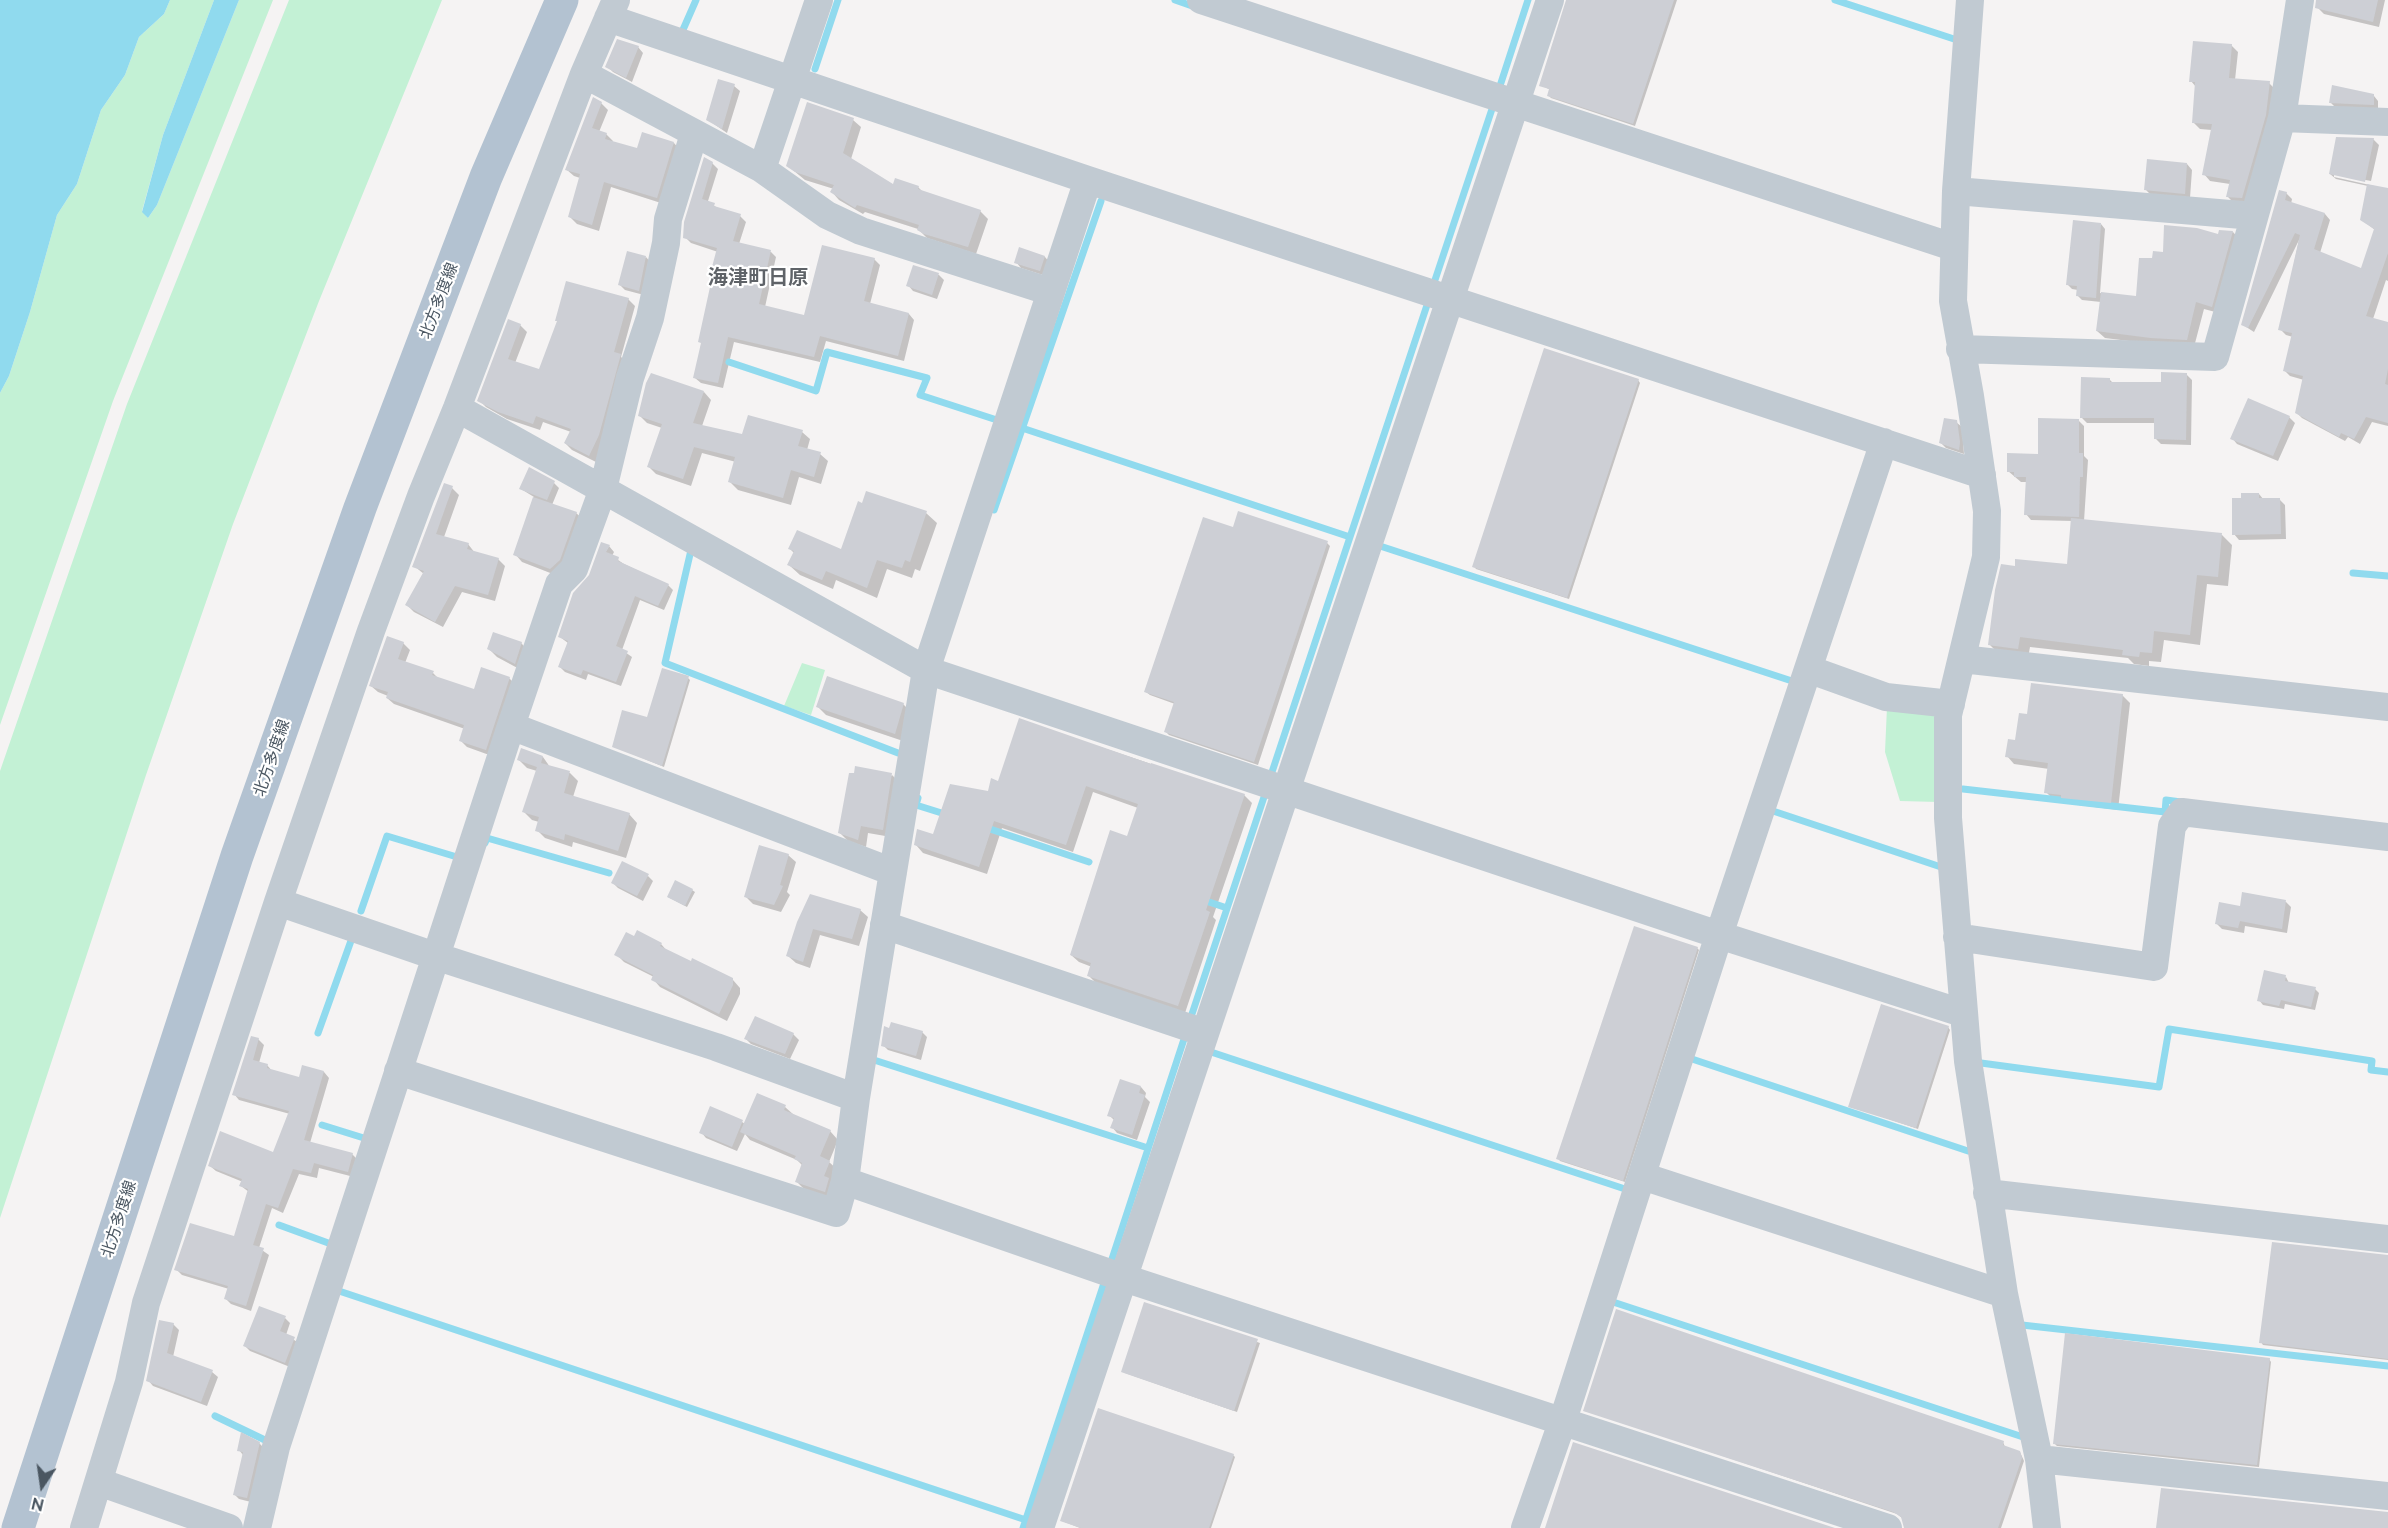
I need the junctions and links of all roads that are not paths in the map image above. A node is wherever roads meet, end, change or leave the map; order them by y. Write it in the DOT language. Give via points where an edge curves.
graph roads {
  1 [pos="562,0"];
  2 [pos="819,0"];
  3 [pos="1201,0"];
  4 [pos="1550,0"];
  5 [pos="1970,0"];
  6 [pos="2300,0"];
  7 [pos="612,9"];
  8 [pos="584,74"];
  9 [pos="790,80"];
  10 [pos="1502,99"];
  11 [pos="2282,118"];
  12 [pos="2388,122"];
  13 [pos="694,134"];
  14 [pos="762,169"];
  15 [pos="1088,180"];
  16 [pos="1956,191"];
  17 [pos="2254,216"];
  18 [pos="1953,247"];
  19 [pos="1051,292"];
  20 [pos="1436,295"];
  21 [pos="1960,349"];
  22 [pos="457,408"];
  23 [pos="1884,442"];
  24 [pos="1982,475"];
  25 [pos="603,489"];
  26 [pos="1962,659"];
  27 [pos="1808,669"];
  28 [pos="926,670"];
  29 [pos="1951,704"];
  30 [pos="2388,706"];
  31 [pos="511,726"];
  32 [pos="1285,790"];
  33 [pos="2388,837"];
  34 [pos="893,872"];
  35 [pos="278,902"];
  36 [pos="884,925"];
  37 [pos="1719,935"];
  38 [pos="1957,937"];
  39 [pos="435,956"];
  40 [pos="1962,1013"];
  41 [pos="1194,1030"];
  42 [pos="398,1071"];
  43 [pos="856,1098"];
  44 [pos="1642,1176"];
  45 [pos="845,1181"];
  46 [pos="1988,1193"];
  47 [pos="2388,1239"];
  48 [pos="1124,1278"];
  49 [pos="2004,1294"];
  50 [pos="1563,1420"];
  51 [pos="2039,1459"];
  52 [pos="99,1482"];
  53 [pos="2388,1496"];
  54 [pos="18,1528"];
  55 [pos="84,1528"];
  56 [pos="229,1528"];
  57 [pos="257,1528"];
  58 [pos="1040,1528"];
  59 [pos="1525,1528"];
  60 [pos="1888,1528"];
  61 [pos="2047,1528"];
  1 -- 54 [label="main road, 北方多度線" via="486,177 356,519 237,856"];
  2 -- 9 [label="street"];
  3 -- 10 [label="street"];
  4 -- 10 [label="street"];
  5 -- 16 [label="street"];
  6 -- 11 [label="street"];
  7 -- 8 [label="street"];
  7 -- 9 [label="street"];
  8 -- 13 [label="street"];
  8 -- 22 [label="street"];
  9 -- 14 [label="street"];
  9 -- 15 [label="street"];
  10 -- 18 [label="street"];
  10 -- 20 [label="street"];
  11 -- 12 [label="street"];
  11 -- 17 [label="street"];
  13 -- 14 [label="street"];
  13 -- 25 [label="street" via="668,219 650,318 630,378"];
  14 -- 19 [label="street" via="827,215 861,231"];
  15 -- 19 [label="street"];
  15 -- 20 [label="street"];
  16 -- 17 [label="street"];
  16 -- 18 [label="street"];
  17 -- 21 [label="street" via="2215,357"];
  18 -- 21 [label="street" via="1953,301"];
  19 -- 28 [label="street"];
  20 -- 23 [label="street"];
  20 -- 32 [label="street"];
  21 -- 24 [label="street"];
  22 -- 25 [label="street"];
  22 -- 35 [label="street" via="371,631"];
  23 -- 24 [label="street"];
  23 -- 27 [label="street"];
  24 -- 26 [label="street" via="1987,511 1986,557"];
  25 -- 28 [label="street"];
  25 -- 31 [label="street" via="574,570 559,585"];
  26 -- 29 [label="street"];
  26 -- 30 [label="street"];
  27 -- 29 [label="street" via="1886,697"];
  27 -- 37 [label="street"];
  28 -- 32 [label="street"];
  28 -- 34 [label="street"];
  29 -- 38 [label="street" via="1948,818"];
  31 -- 34 [label="street"];
  31 -- 39 [label="street"];
  32 -- 37 [label="street"];
  32 -- 41 [label="street"];
  33 -- 38 [label="street" via="2181,812 2172,826 2154,967"];
  34 -- 36 [label="street"];
  35 -- 39 [label="street"];
  35 -- 52 [label="street" via="146,1303 129,1382"];
  36 -- 41 [label="street"];
  36 -- 43 [label="street"];
  37 -- 40 [label="street"];
  37 -- 44 [label="street"];
  38 -- 40 [label="street"];
  39 -- 42 [label="street"];
  39 -- 43 [label="street" via="716,1047"];
  40 -- 46 [label="street"];
  41 -- 48 [label="street"];
  42 -- 45 [label="street" via="836,1213"];
  42 -- 57 [label="street" via="276,1447"];
  43 -- 45 [label="street"];
  44 -- 49 [label="street"];
  44 -- 50 [label="street"];
  45 -- 48 [label="street"];
  46 -- 47 [label="street"];
  46 -- 49 [label="street"];
  48 -- 50 [label="street"];
  48 -- 58 [label="street"];
  49 -- 51 [label="street"];
  50 -- 59 [label="street"];
  50 -- 60 [label="street"];
  51 -- 53 [label="street"];
  51 -- 61 [label="street"];
  52 -- 55 [label="street"];
  52 -- 56 [label="street"];
}
